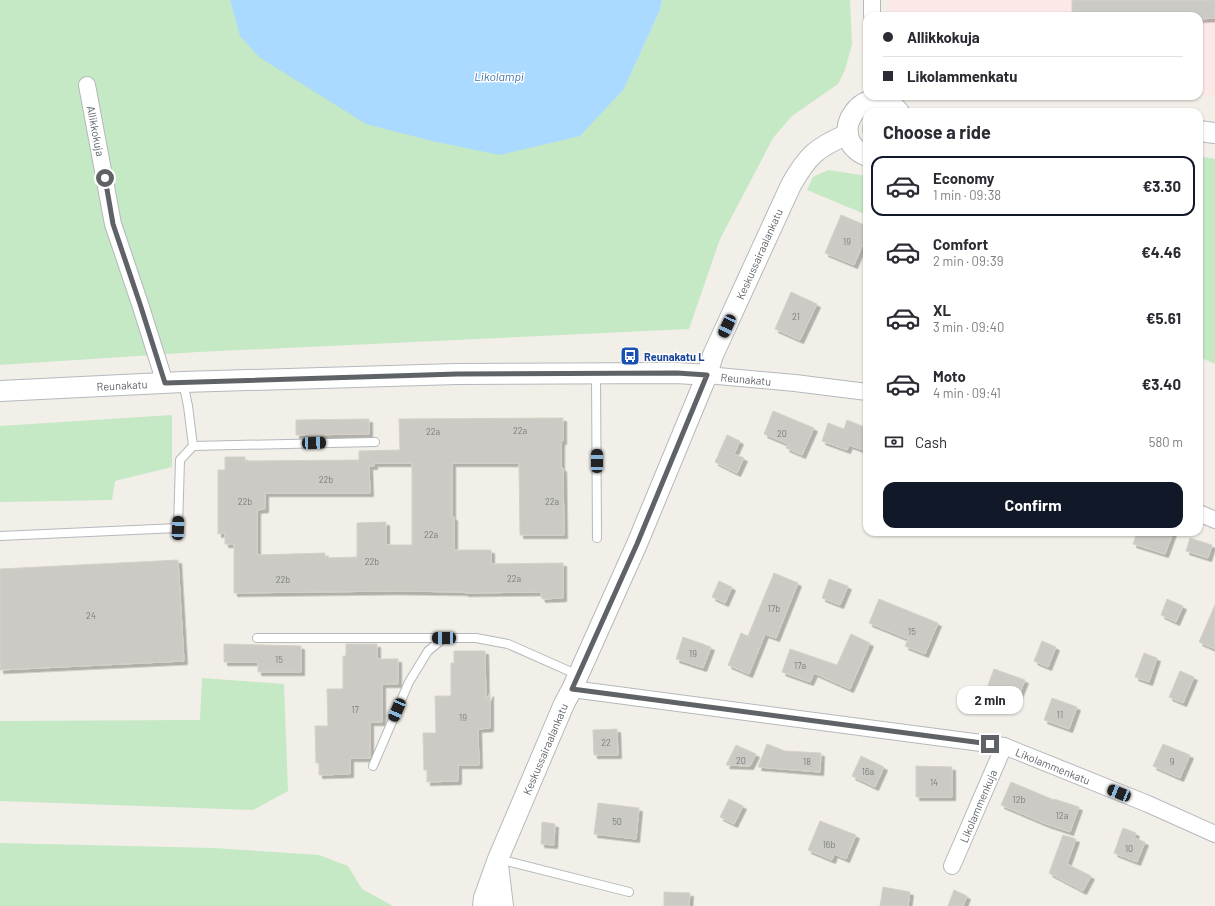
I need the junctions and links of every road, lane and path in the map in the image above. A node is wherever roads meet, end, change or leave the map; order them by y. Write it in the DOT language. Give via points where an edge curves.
graph roads {
  1 [pos="872,0"];
  2 [pos="872,12"];
  3 [pos="87,85"];
  4 [pos="870,100"];
  5 [pos="881,100"];
  6 [pos="896,108"];
  7 [pos="1203,132"];
  8 [pos="848,134"];
  9 [pos="1215,134"];
  10 [pos="863,154"];
  11 [pos="596,373"];
  12 [pos="707,375"];
  13 [pos="174,382"];
  14 [pos="0,391"];
  15 [pos="863,392"];
  16 [pos="375,442"];
  17 [pos="193,446"];
  18 [pos="1203,515"];
  19 [pos="1215,520"];
  20 [pos="0,536"];
  21 [pos="597,538"];
  22 [pos="257,638"];
  23 [pos="444,638"];
  24 [pos="575,682"];
  25 [pos="1004,746"];
  26 [pos="373,766"];
  27 [pos="1215,834"];
  28 [pos="498,859"];
  29 [pos="952,866"];
  30 [pos="629,892"];
  31 [pos="483,906"];
  32 [pos="503,906"];
  1 -- 2 [label="street"];
  3 -- 13 [label="street, Allikkokuja" via="113,224 140,304"];
  4 -- 8 [label="street" via="858,107 852,115 848,124"];
  5 -- 6 [label="street"];
  7 -- 9 [label="street"];
  8 -- 10 [label="street" via="858,151"];
  8 -- 12 [label="street, Keskussairaalankatu" via="826,144 809,157 794,179 713,355"];
  11 -- 12 [label="street, Reunakatu"];
  11 -- 13 [label="street, Reunakatu"];
  11 -- 21 [label="lane"];
  12 -- 15 [label="street, Reunakatu"];
  12 -- 24 [label="street, Keskussairaalankatu" via="637,544"];
  13 -- 14 [label="street, Reunakatu"];
  13 -- 17 [label="lane" via="188,406"];
  16 -- 17 [label="lane"];
  17 -- 20 [label="lane" via="180,460 178,528"];
  18 -- 19 [label="street"];
  22 -- 23 [label="lane"];
  23 -- 24 [label="lane" via="476,638 508,644"];
  23 -- 26 [label="lane" via="428,650 409,682"];
  24 -- 25 [label="street, Likolammenkatu"];
  24 -- 28 [label="street, Keskussairaalankatu"];
  25 -- 27 [label="street, Likolammenkatu"];
  25 -- 29 [label="street, Likolammenkuja"];
  28 -- 30 [label="lane"];
  28 -- 31 [label="street, Keskussairaalankatu"];
  28 -- 32 [label="street, Keskussairaalankatu"];
}
